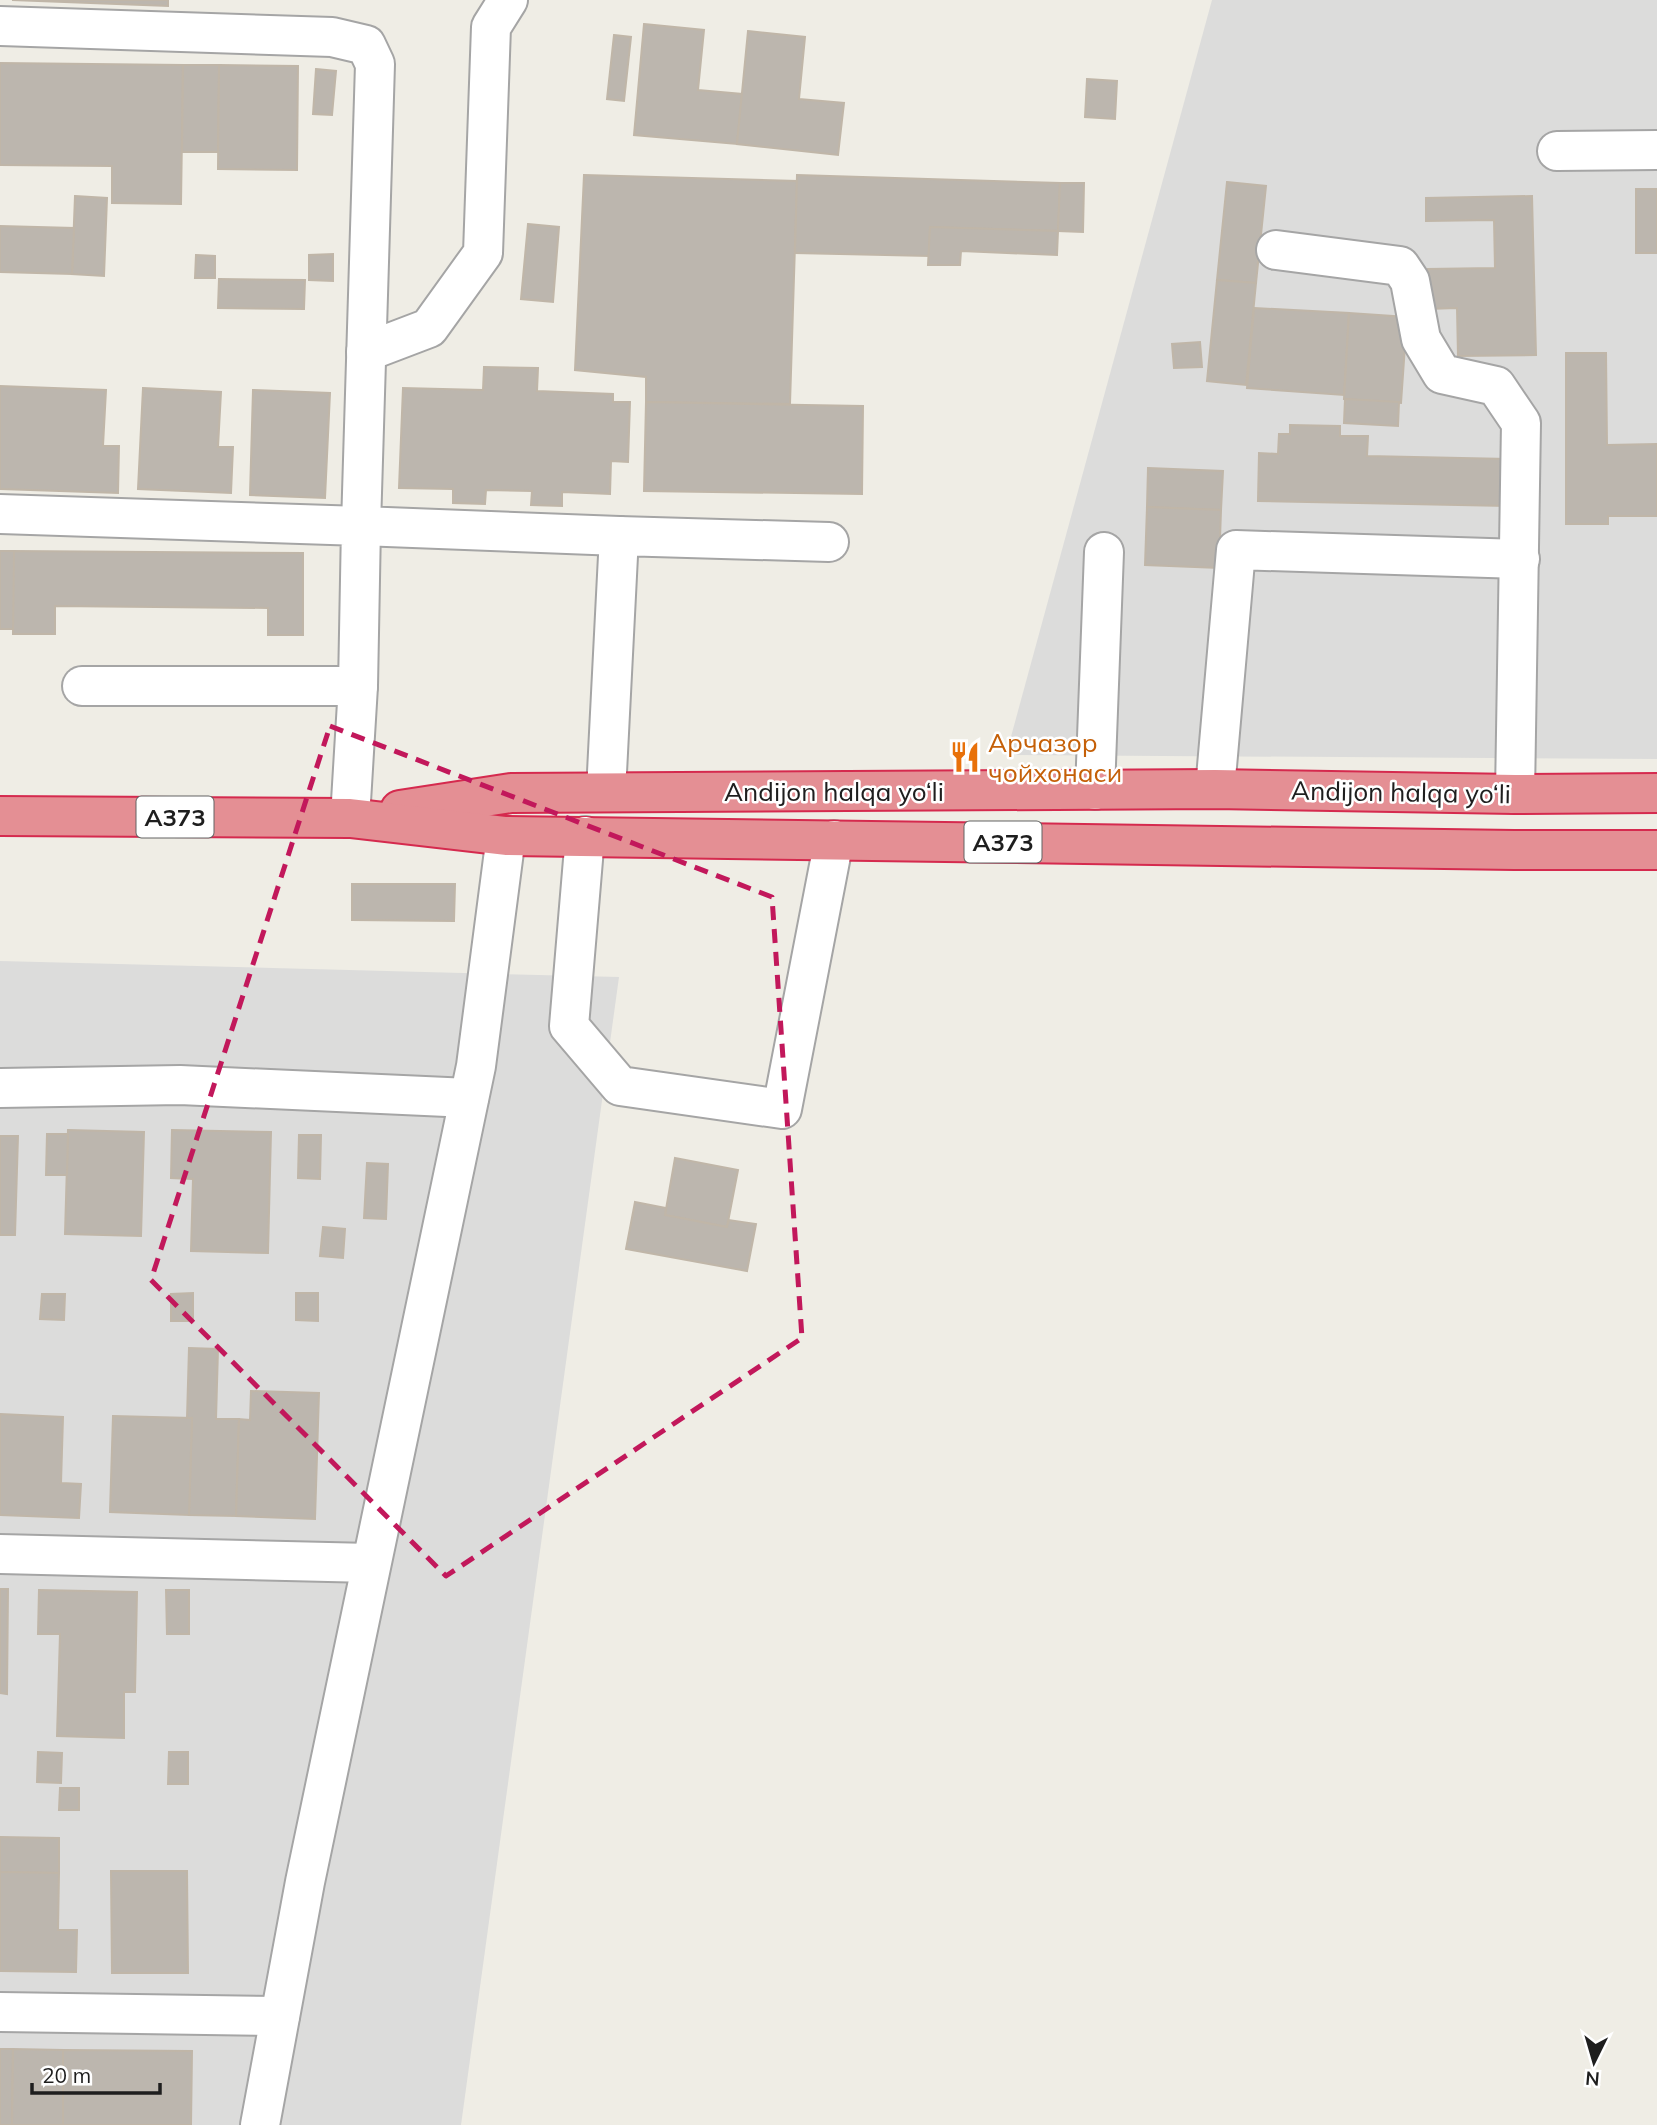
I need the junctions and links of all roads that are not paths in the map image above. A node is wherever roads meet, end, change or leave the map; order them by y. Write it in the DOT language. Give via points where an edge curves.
graph roads {
  1 [pos="508,0"];
  2 [pos="0,26"];
  3 [pos="1657,150"];
  4 [pos="1557,151"];
  5 [pos="1276,250"];
  6 [pos="366,352"];
  7 [pos="0,514"];
  8 [pos="361,526"];
  9 [pos="619,536"];
  10 [pos="829,542"];
  11 [pos="1104,552"];
  12 [pos="1520,559"];
  13 [pos="82,687"];
  14 [pos="358,687"];
  15 [pos="1215,789"];
  16 [pos="1095,790"];
  17 [pos="606,792"];
  18 [pos="1657,793"];
  19 [pos="1516,794"];
  20 [pos="0,816"];
  21 [pos="350,818"];
  22 [pos="506,836"];
  23 [pos="584,836"];
  24 [pos="834,839"];
  25 [pos="1657,850"];
  26 [pos="0,1088"];
  27 [pos="469,1098"];
  28 [pos="0,1555"];
  29 [pos="372,1563"];
  30 [pos="0,2012"];
  31 [pos="280,2016"];
  32 [pos="260,2125"];
  1 -- 6 [label="street" via="491,27 483,253 429,328"];
  2 -- 6 [label="street" via="332,37 366,45 375,64"];
  3 -- 4 [label="street"];
  5 -- 12 [label="street" via="1400,266 1410,281 1421,339 1441,374 1496,386 1521,423"];
  6 -- 8 [label="street"];
  7 -- 8 [label="street"];
  8 -- 9 [label="street"];
  8 -- 14 [label="street"];
  9 -- 10 [label="street"];
  9 -- 17 [label="street"];
  11 -- 16 [label="street"];
  12 -- 15 [label="street" via="1236,550"];
  12 -- 19 [label="street"];
  13 -- 14 [label="street"];
  14 -- 21 [label="street"];
  15 -- 16 [label="highway, Andijon halqa yo‘li / A373"];
  15 -- 19 [label="highway, Andijon halqa yo‘li / A373"];
  16 -- 17 [label="highway, Andijon halqa yo‘li / A373"];
  17 -- 21 [label="highway, Andijon halqa yo‘li / A373" via="511,793"];
  18 -- 19 [label="highway, Andijon halqa yo‘li / A373"];
  20 -- 21 [label="highway, Andijon halqa yo‘li / A373"];
  21 -- 22 [label="highway, Andijon halqa yo‘li / A373"];
  22 -- 23 [label="highway, Andijon halqa yo‘li / A373"];
  22 -- 27 [label="street"];
  23 -- 24 [label="highway, Andijon halqa yo‘li / A373"];
  23 -- 24 [label="street" via="569,1026 620,1086 782,1109"];
  24 -- 25 [label="highway, Andijon halqa yo‘li / A373"];
  26 -- 27 [label="street" via="180,1085"];
  27 -- 29 [label="street"];
  28 -- 29 [label="street"];
  29 -- 31 [label="street"];
  30 -- 31 [label="street"];
  31 -- 32 [label="street"];
}
